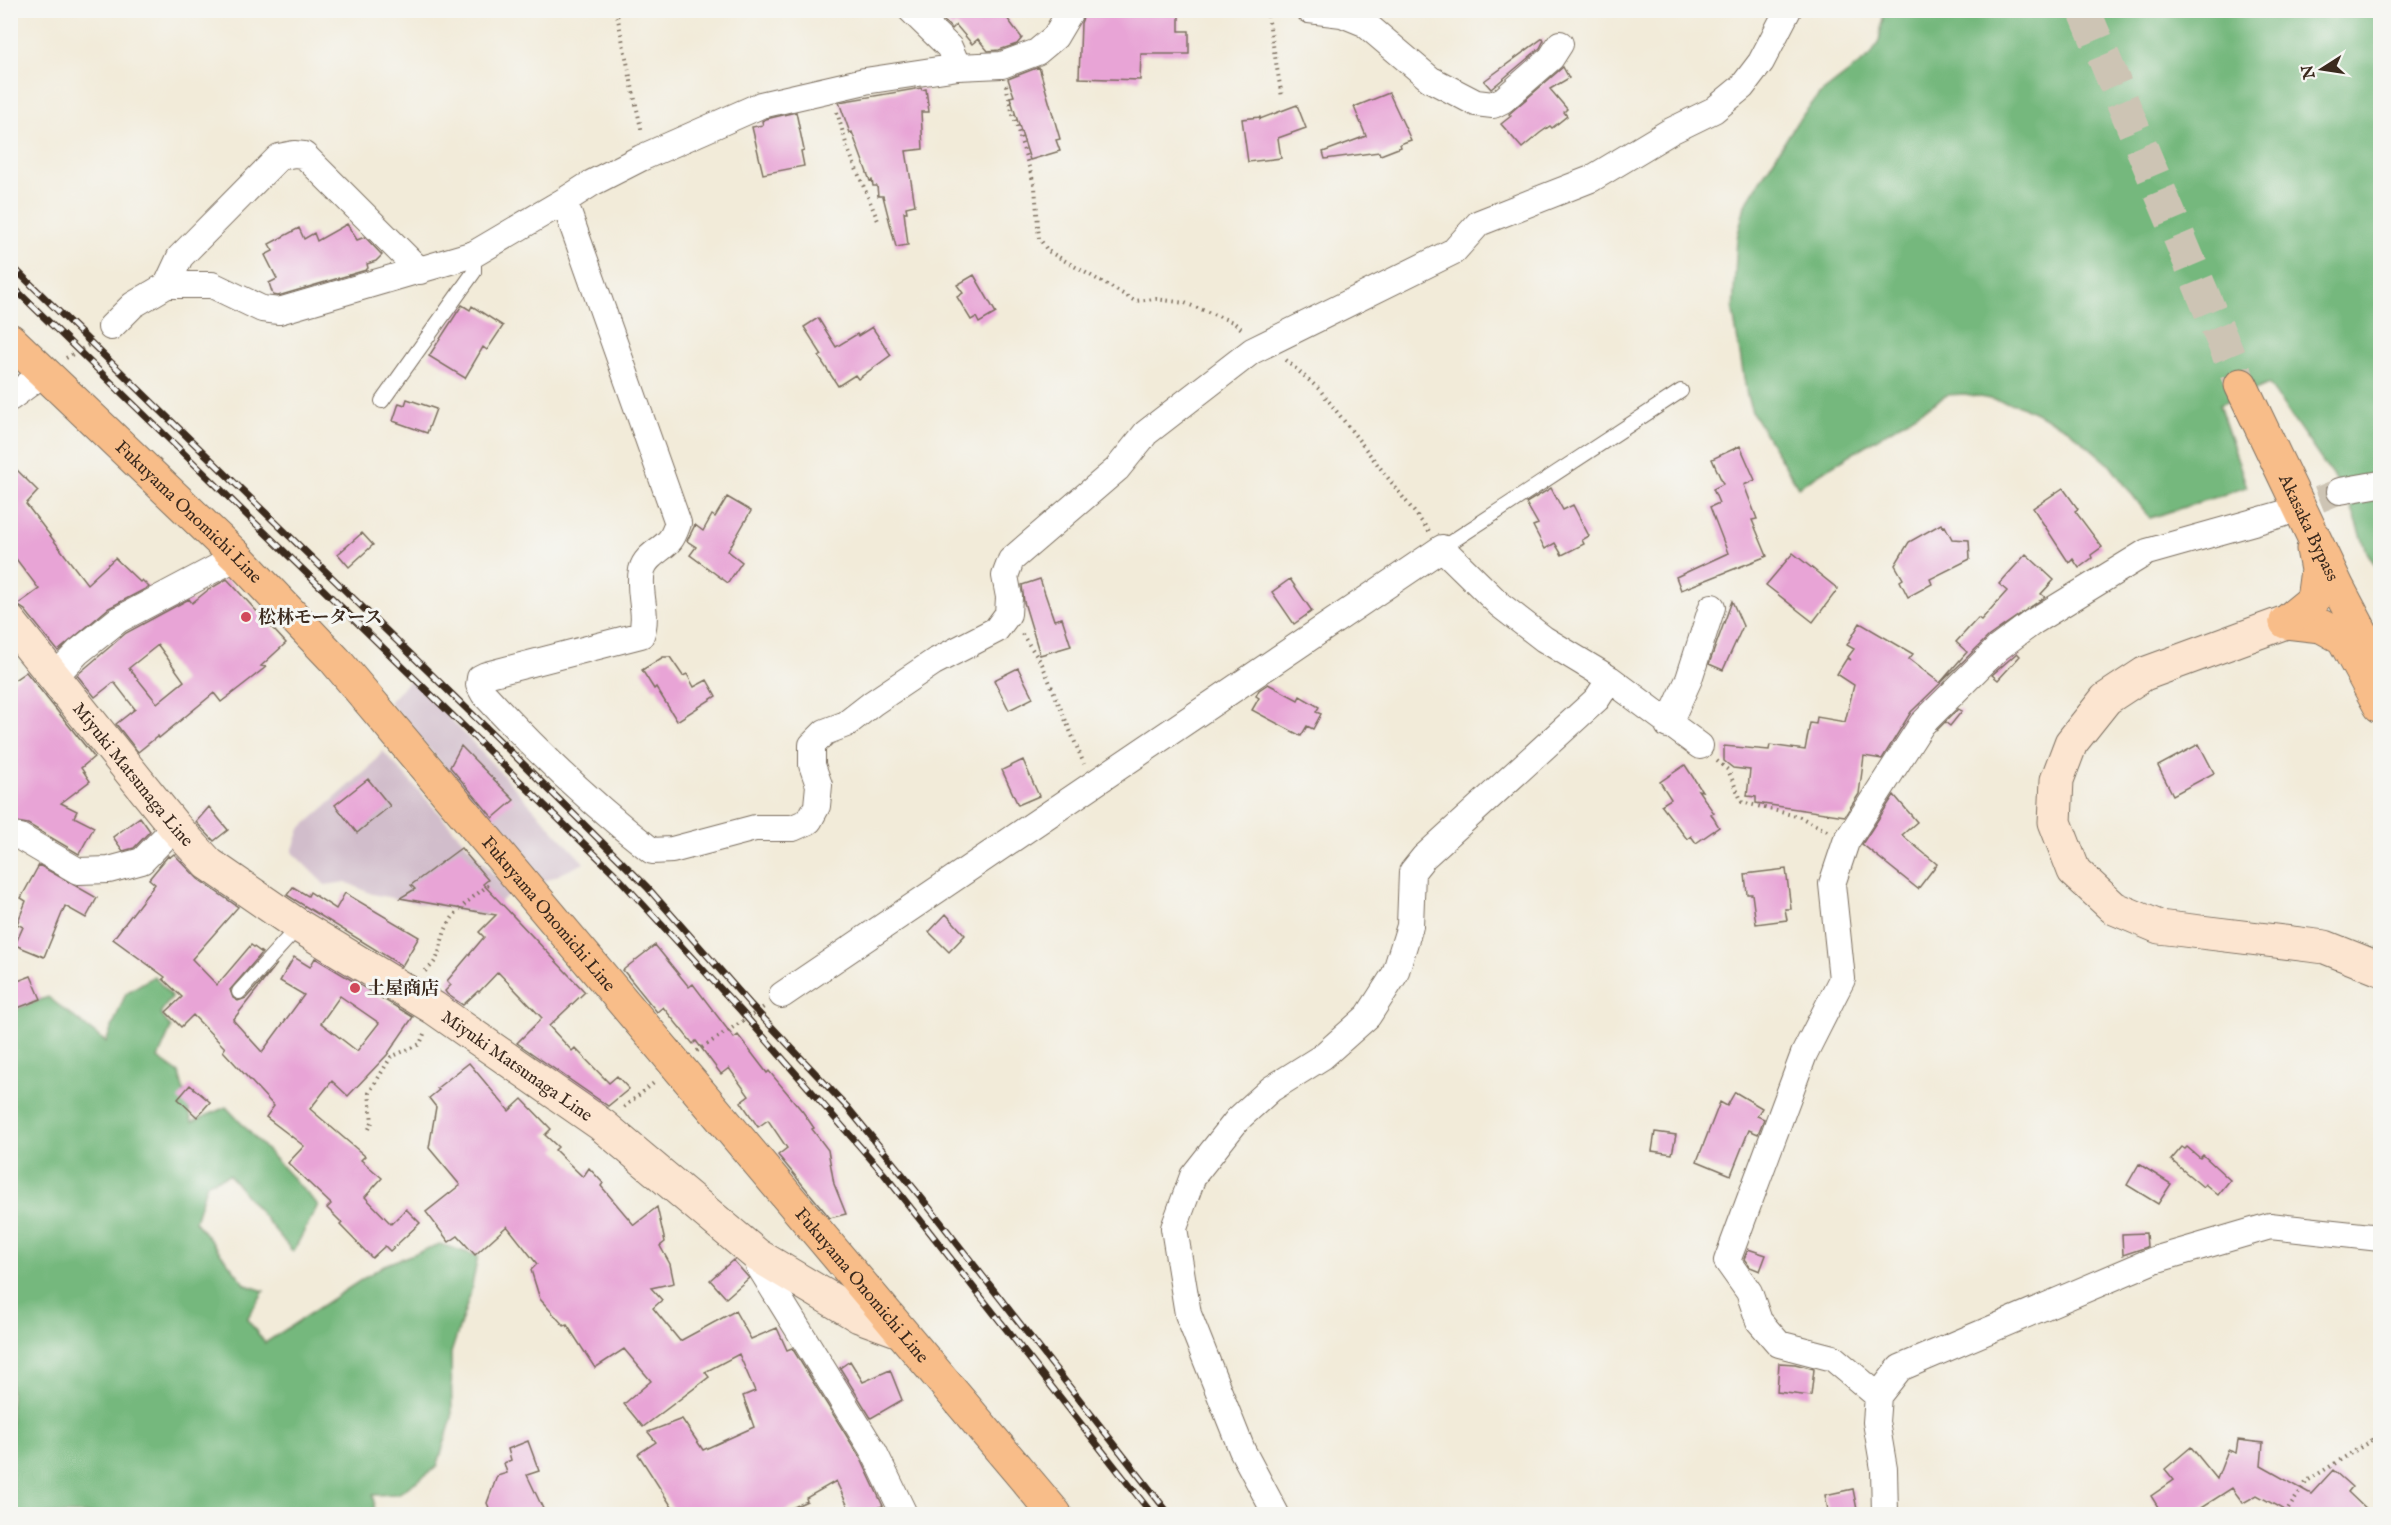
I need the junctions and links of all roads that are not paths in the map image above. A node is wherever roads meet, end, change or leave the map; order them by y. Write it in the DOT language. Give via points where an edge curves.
graph roads {
  1 [pos="911,10"];
  2 [pos="1071,10"];
  3 [pos="1310,10"];
  4 [pos="1788,10"];
  5 [pos="1560,44"];
  6 [pos="958,67"];
  7 [pos="564,201"];
  8 [pos="474,254"];
  9 [pos="420,271"];
  10 [pos="167,285"];
  11 [pos="111,327"];
  12 [pos="10,340"];
  13 [pos="45,372"];
  14 [pos="2241,385"];
  15 [pos="1681,391"];
  16 [pos="10,398"];
  17 [pos="382,401"];
  18 [pos="2274,454"];
  19 [pos="2380,484"];
  20 [pos="2340,491"];
  21 [pos="2296,522"];
  22 [pos="1442,548"];
  23 [pos="237,558"];
  24 [pos="1712,607"];
  25 [pos="10,622"];
  26 [pos="2286,622"];
  27 [pos="2380,630"];
  28 [pos="2380,668"];
  29 [pos="55,676"];
  30 [pos="1610,679"];
  31 [pos="2380,706"];
  32 [pos="1668,725"];
  33 [pos="1700,746"];
  34 [pos="175,827"];
  35 [pos="10,836"];
  36 [pos="298,926"];
  37 [pos="2380,969"];
  38 [pos="239,992"];
  39 [pos="782,995"];
  40 [pos="2380,1238"];
  41 [pos="757,1255"];
  42 [pos="900,1331"];
  43 [pos="1878,1396"];
  44 [pos="904,1515"];
  45 [pos="1055,1515"];
  46 [pos="1276,1515"];
  47 [pos="1884,1515"];
  1 -- 6 [label="street" via="949,47"];
  2 -- 6 [label="street" via="1055,37 1038,52 1002,65"];
  3 -- 5 [label="street" via="1342,14 1364,23 1430,79 1476,103 1493,105 1503,100 1551,58"];
  4 -- 7 [label="street" via="1761,62 1742,87 1714,110 1591,179 1479,223 1454,251 1262,345 1146,433 1117,469 1011,560 1005,576 1008,614 996,630 934,662 846,724 825,732 812,745 812,765 819,785 818,806 809,821 793,828 755,828 672,850 652,851 600,811 535,750 479,685 480,678 641,634 645,625 640,582 646,559 670,540 678,523"];
  6 -- 7 [label="street" via="830,87 761,105 641,158"];
  7 -- 8 [label="street"];
  8 -- 9 [label="street"];
  8 -- 17 [label="lane" via="474,272"];
  9 -- 10 [label="street" via="279,312 262,309 212,285"];
  9 -- 10 [label="street" via="304,155 294,154 279,157 180,257"];
  10 -- 11 [label="street" via="133,305"];
  12 -- 13 [label="main road, Fukuyama Onomichi Line"];
  13 -- 16 [label="street"];
  13 -- 23 [label="main road, Fukuyama Onomichi Line"];
  14 -- 18 [label="main road, Akasaka Bypass"];
  15 -- 22 [label="lane"];
  18 -- 21 [label="main road, Akasaka Bypass"];
  18 -- 27 [label="main road" via="2323,521"];
  19 -- 20 [label="street"];
  21 -- 26 [label="main road" via="2317,570 2313,600"];
  21 -- 28 [label="main road, Akasaka Bypass"];
  21 -- 43 [label="street" via="2147,552 2024,628 1998,648 1922,723 1846,842 1832,884 1842,979 1804,1054 1726,1260 1749,1292 1759,1321 1779,1344 1833,1358"];
  22 -- 30 [label="street" via="1500,605 1544,639"];
  22 -- 39 [label="street"];
  23 -- 29 [label="street" via="118,620"];
  23 -- 42 [label="main road, Fukuyama Onomichi Line" via="335,660"];
  24 -- 32 [label="street" via="1689,679"];
  25 -- 29 [label="main road, Miyuki Matsunaga Line"];
  26 -- 31 [label="main road" via="2321,626 2343,638"];
  26 -- 37 [label="main road" via="2144,674 2106,699 2071,744 2057,780 2055,822 2074,871 2114,908 2159,927 2325,947"];
  29 -- 34 [label="main road, Miyuki Matsunaga Line"];
  30 -- 32 [label="street"];
  30 -- 46 [label="street" via="1597,699 1412,872 1410,926 1395,974 1368,1016 1322,1057 1271,1089 1238,1119 1193,1176 1174,1228 1188,1314 1242,1450"];
  32 -- 33 [label="street"];
  34 -- 35 [label="street" via="142,861 109,870 78,871 20,837"];
  34 -- 36 [label="main road, Miyuki Matsunaga Line" via="209,864"];
  36 -- 38 [label="lane"];
  36 -- 41 [label="main road, Miyuki Matsunaga Line" via="402,986 602,1125"];
  40 -- 43 [label="street" via="2270,1226 2154,1260 1900,1368"];
  41 -- 42 [label="main road, Miyuki Matsunaga Line" via="859,1316"];
  41 -- 44 [label="street" via="759,1266 874,1452"];
  42 -- 45 [label="main road, Fukuyama Onomichi Line"];
  43 -- 47 [label="street" via="1876,1422 1884,1469"];
}
